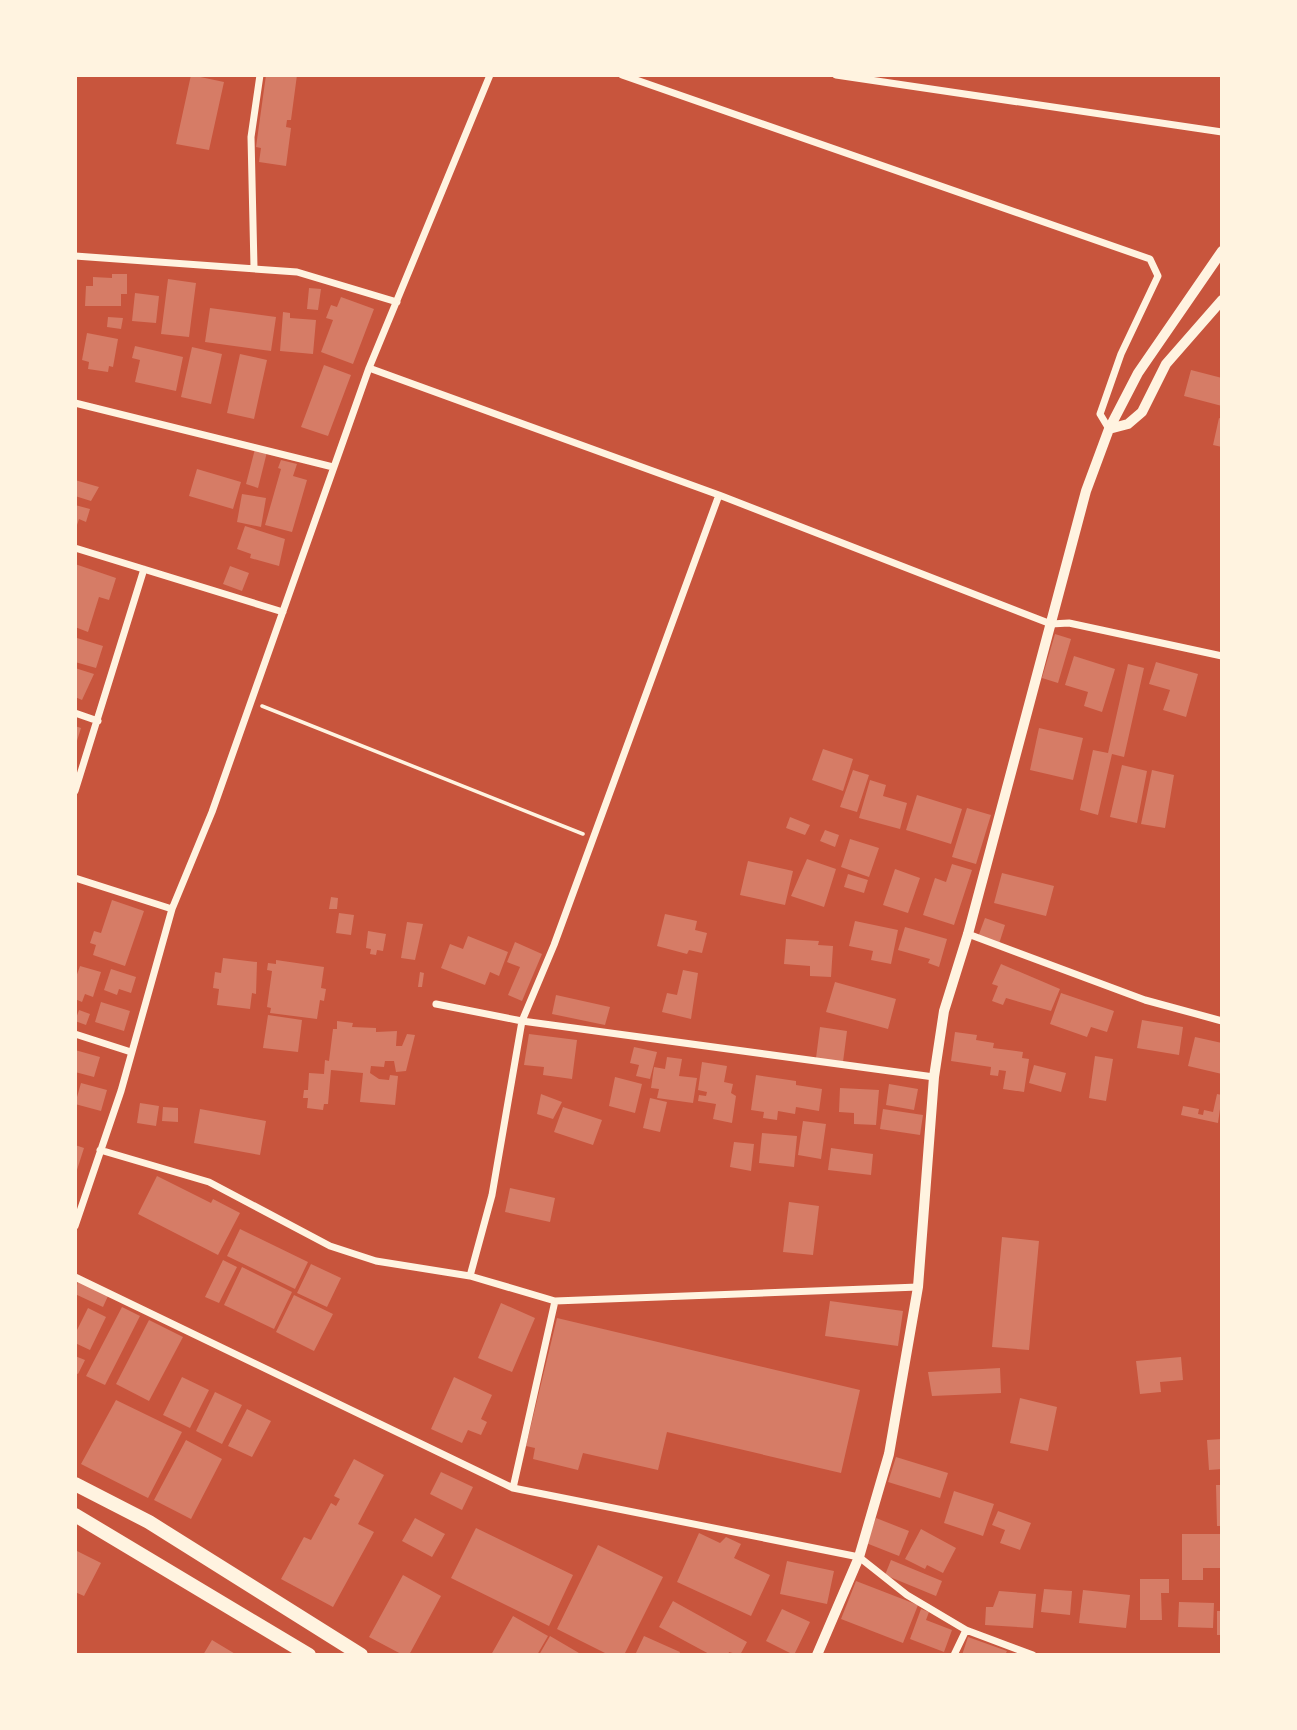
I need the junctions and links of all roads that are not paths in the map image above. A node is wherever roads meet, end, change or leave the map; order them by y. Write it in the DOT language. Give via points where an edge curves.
graph roads {
  1 [pos="260,75"];
  2 [pos="490,75"];
  3 [pos="622,75"];
  4 [pos="836,75"];
  5 [pos="1222,132"];
  6 [pos="1222,251"];
  7 [pos="75,256"];
  8 [pos="254,267"];
  9 [pos="1222,300"];
  10 [pos="397,302"];
  11 [pos="369,368"];
  12 [pos="75,402"];
  13 [pos="1109,429"];
  14 [pos="333,467"];
  15 [pos="719,495"];
  16 [pos="75,548"];
  17 [pos="144,569"];
  18 [pos="284,612"];
  19 [pos="1051,624"];
  20 [pos="1222,656"];
  21 [pos="75,713"];
  22 [pos="98,721"];
  23 [pos="75,791"];
  24 [pos="75,878"];
  25 [pos="172,909"];
  26 [pos="968,934"];
  27 [pos="436,1003"];
  28 [pos="522,1021"];
  29 [pos="1222,1021"];
  30 [pos="75,1034"];
  31 [pos="131,1052"];
  32 [pos="934,1077"];
  33 [pos="100,1150"];
  34 [pos="75,1226"];
  35 [pos="470,1276"];
  36 [pos="75,1277"];
  37 [pos="918,1287"];
  38 [pos="555,1301"];
  39 [pos="75,1484"];
  40 [pos="513,1488"];
  41 [pos="75,1515"];
  42 [pos="859,1557"];
  43 [pos="967,1630"];
  44 [pos="309,1655"];
  45 [pos="361,1655"];
  46 [pos="817,1655"];
  47 [pos="954,1655"];
  48 [pos="1033,1655"];
  1 -- 8 [label="street" via="251,137"];
  2 -- 10 [label="street"];
  3 -- 13 [label="street" via="1150,259 1158,276 1121,354 1100,414"];
  4 -- 5 [label="street"];
  6 -- 13 [label="street" via="1138,373"];
  7 -- 8 [label="street"];
  8 -- 10 [label="street" via="297,272"];
  9 -- 13 [label="street" via="1166,364 1142,412 1128,424"];
  10 -- 11 [label="street"];
  11 -- 14 [label="street"];
  11 -- 15 [label="street"];
  12 -- 14 [label="street"];
  13 -- 19 [label="street" via="1086,491"];
  14 -- 18 [label="street"];
  15 -- 19 [label="street"];
  15 -- 28 [label="street"];
  16 -- 17 [label="street"];
  17 -- 18 [label="street"];
  17 -- 22 [label="street"];
  18 -- 25 [label="street"];
  19 -- 20 [label="street" via="1069,623"];
  19 -- 26 [label="street"];
  21 -- 22 [label="street"];
  22 -- 23 [label="street"];
  24 -- 25 [label="street"];
  25 -- 31 [label="street"];
  26 -- 29 [label="street" via="1145,1000"];
  26 -- 32 [label="street" via="944,1011"];
  27 -- 28 [label="street"];
  28 -- 32 [label="street"];
  28 -- 35 [label="street" via="492,1195"];
  30 -- 31 [label="street"];
  31 -- 33 [label="street"];
  32 -- 37 [label="street"];
  33 -- 34 [label="street"];
  33 -- 35 [label="street" via="209,1181 330,1246 376,1261"];
  35 -- 38 [label="street"];
  36 -- 40 [label="street"];
  37 -- 38 [label="street"];
  37 -- 42 [label="street" via="889,1454"];
  38 -- 40 [label="street"];
  39 -- 45 [label="highway" via="149,1521"];
  40 -- 42 [label="street"];
  41 -- 44 [label="highway"];
  42 -- 43 [label="street" via="907,1595"];
  42 -- 46 [label="street"];
  43 -- 47 [label="street"];
  43 -- 48 [label="street"];
}
